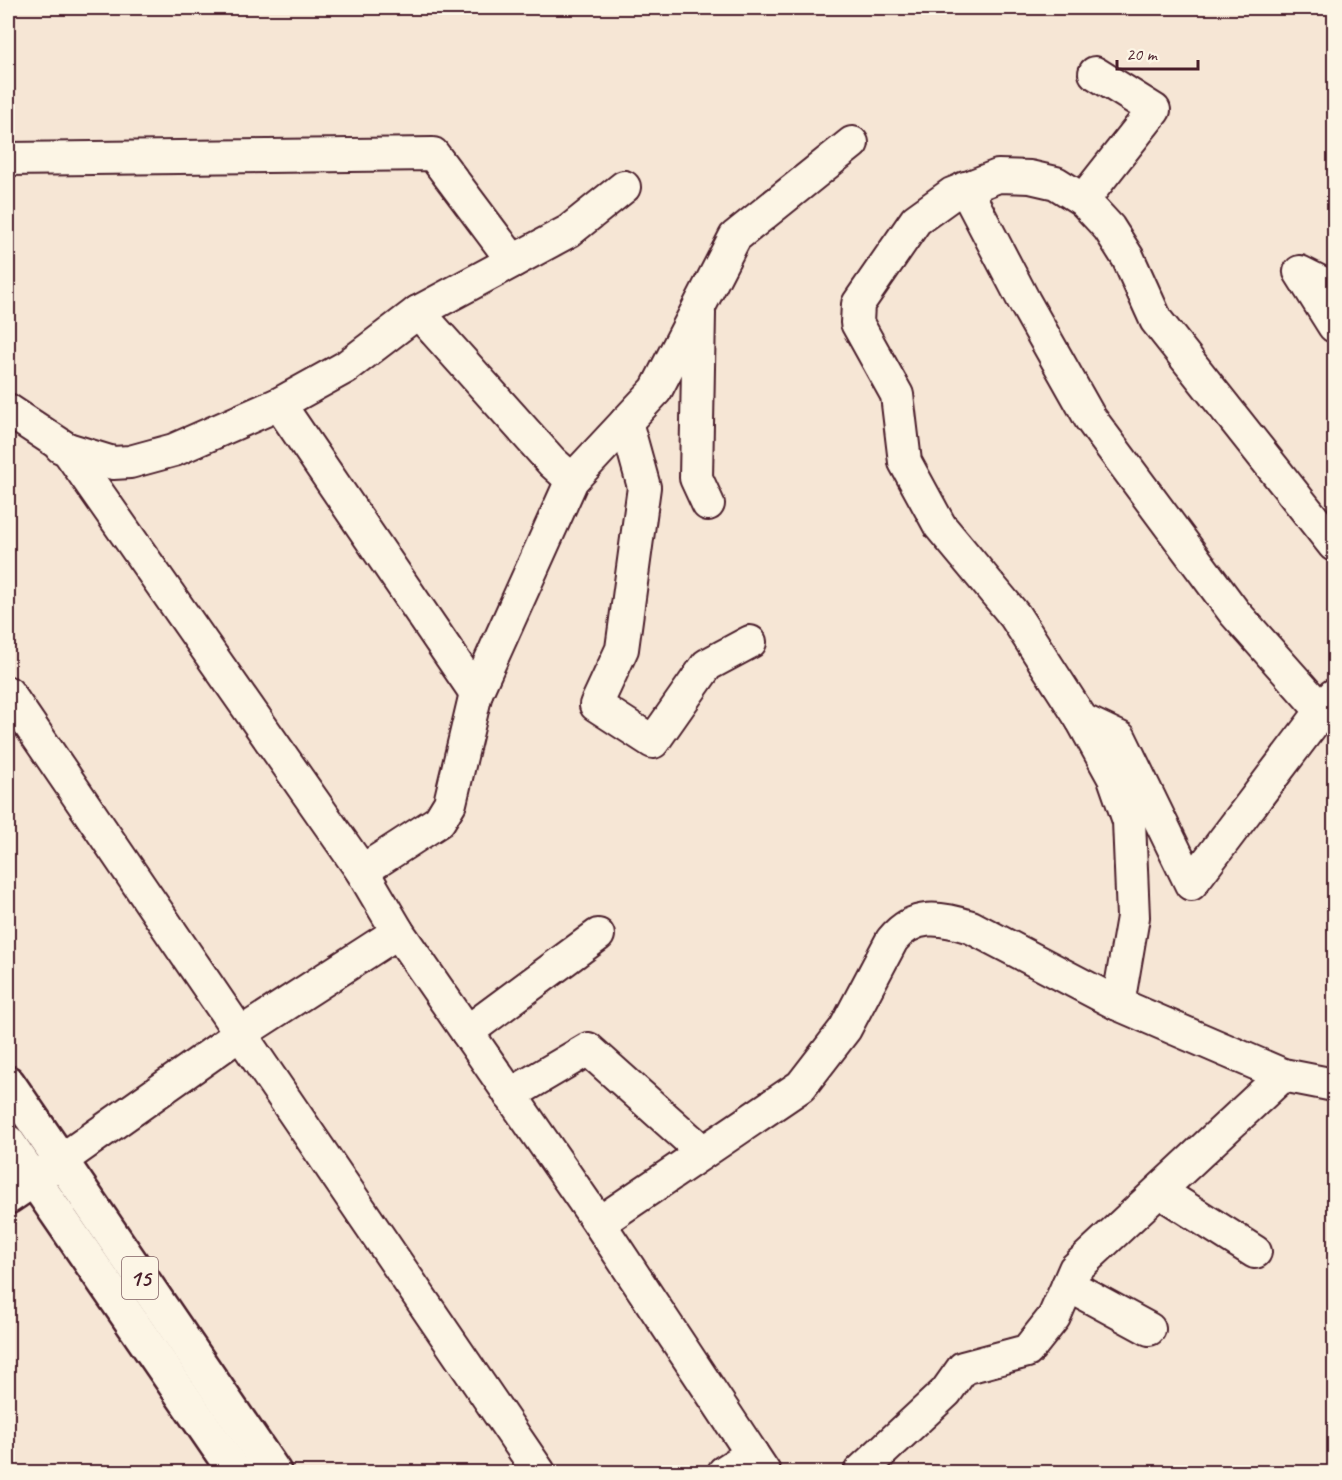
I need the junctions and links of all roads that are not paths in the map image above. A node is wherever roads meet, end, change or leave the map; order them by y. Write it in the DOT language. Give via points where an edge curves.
graph roads {
  1 [pos="1095,73"];
  2 [pos="852,143"];
  3 [pos="8,159"];
  4 [pos="624,187"];
  5 [pos="965,188"];
  6 [pos="1083,200"];
  7 [pos="513,261"];
  8 [pos="1335,289"];
  9 [pos="699,306"];
  10 [pos="418,312"];
  11 [pos="1335,326"];
  12 [pos="279,404"];
  13 [pos="8,410"];
  14 [pos="626,422"];
  15 [pos="8,436"];
  16 [pos="67,448"];
  17 [pos="572,480"];
  18 [pos="708,504"];
  19 [pos="1335,545"];
  20 [pos="750,642"];
  21 [pos="8,693"];
  22 [pos="476,693"];
  23 [pos="1328,703"];
  24 [pos="1082,720"];
  25 [pos="362,871"];
  26 [pos="398,932"];
  27 [pos="598,935"];
  28 [pos="1118,1004"];
  29 [pos="467,1032"];
  30 [pos="240,1034"];
  31 [pos="1283,1075"];
  32 [pos="8,1083"];
  33 [pos="1335,1085"];
  34 [pos="510,1095"];
  35 [pos="8,1142"];
  36 [pos="703,1152"];
  37 [pos="60,1162"];
  38 [pos="20,1189"];
  39 [pos="1159,1191"];
  40 [pos="599,1223"];
  41 [pos="1255,1252"];
  42 [pos="1068,1285"];
  43 [pos="1149,1329"];
  44 [pos="758,1463"];
  45 [pos="235,1473"];
  46 [pos="274,1473"];
  47 [pos="539,1473"];
  48 [pos="724,1473"];
  49 [pos="860,1473"];
  1 -- 6 [label="street" via="1155,110"];
  2 -- 9 [label="street" via="735,237"];
  3 -- 7 [label="street" via="434,154"];
  4 -- 7 [label="street" via="569,231"];
  5 -- 6 [label="street" via="998,176 1030,177 1056,183"];
  5 -- 23 [label="street" via="1090,418 1234,612"];
  5 -- 24 [label="street" via="916,220 858,304 857,323 897,395 904,462 940,526 1015,616"];
  6 -- 19 [label="street" via="1109,228 1128,258 1156,320"];
  7 -- 10 [label="street"];
  8 -- 11 [label="street" via="1300,272"];
  9 -- 14 [label="street" via="656,390"];
  9 -- 18 [label="street" via="696,478"];
  10 -- 12 [label="street" via="346,366"];
  10 -- 17 [label="street"];
  12 -- 16 [label="street" via="174,450 130,462 113,463"];
  12 -- 22 [label="street"];
  13 -- 16 [label="street"];
  14 -- 17 [label="street"];
  14 -- 20 [label="street" via="644,487 622,649 596,705 653,742 707,665"];
  15 -- 16 [label="street"];
  16 -- 25 [label="street"];
  17 -- 22 [label="street"];
  21 -- 30 [label="street"];
  22 -- 25 [label="street" via="450,803 439,821"];
  23 -- 24 [label="street" via="1191,884 1120,738"];
  24 -- 28 [label="street" via="1114,778 1129,821 1133,917"];
  25 -- 26 [label="street"];
  26 -- 29 [label="street"];
  26 -- 30 [label="street"];
  27 -- 29 [label="street"];
  28 -- 31 [label="street"];
  28 -- 36 [label="street" via="971,927 949,920 922,919 903,927 892,940 845,1029 801,1086"];
  29 -- 34 [label="street"];
  30 -- 37 [label="street"];
  30 -- 47 [label="street"];
  31 -- 33 [label="street"];
  31 -- 39 [label="street"];
  32 -- 37 [label="main road, 15"];
  34 -- 36 [label="street" via="588,1049"];
  34 -- 40 [label="street"];
  35 -- 38 [label="main road, 15"];
  36 -- 40 [label="street"];
  37 -- 38 [label="street"];
  37 -- 46 [label="main road, 15"];
  38 -- 45 [label="main road, 15"];
  39 -- 41 [label="street"];
  39 -- 42 [label="street" via="1075,1269"];
  40 -- 44 [label="street"];
  42 -- 43 [label="street"];
  42 -- 49 [label="street" via="1054,1317 1027,1351 963,1368 946,1392"];
  44 -- 48 [label="street"];
}
